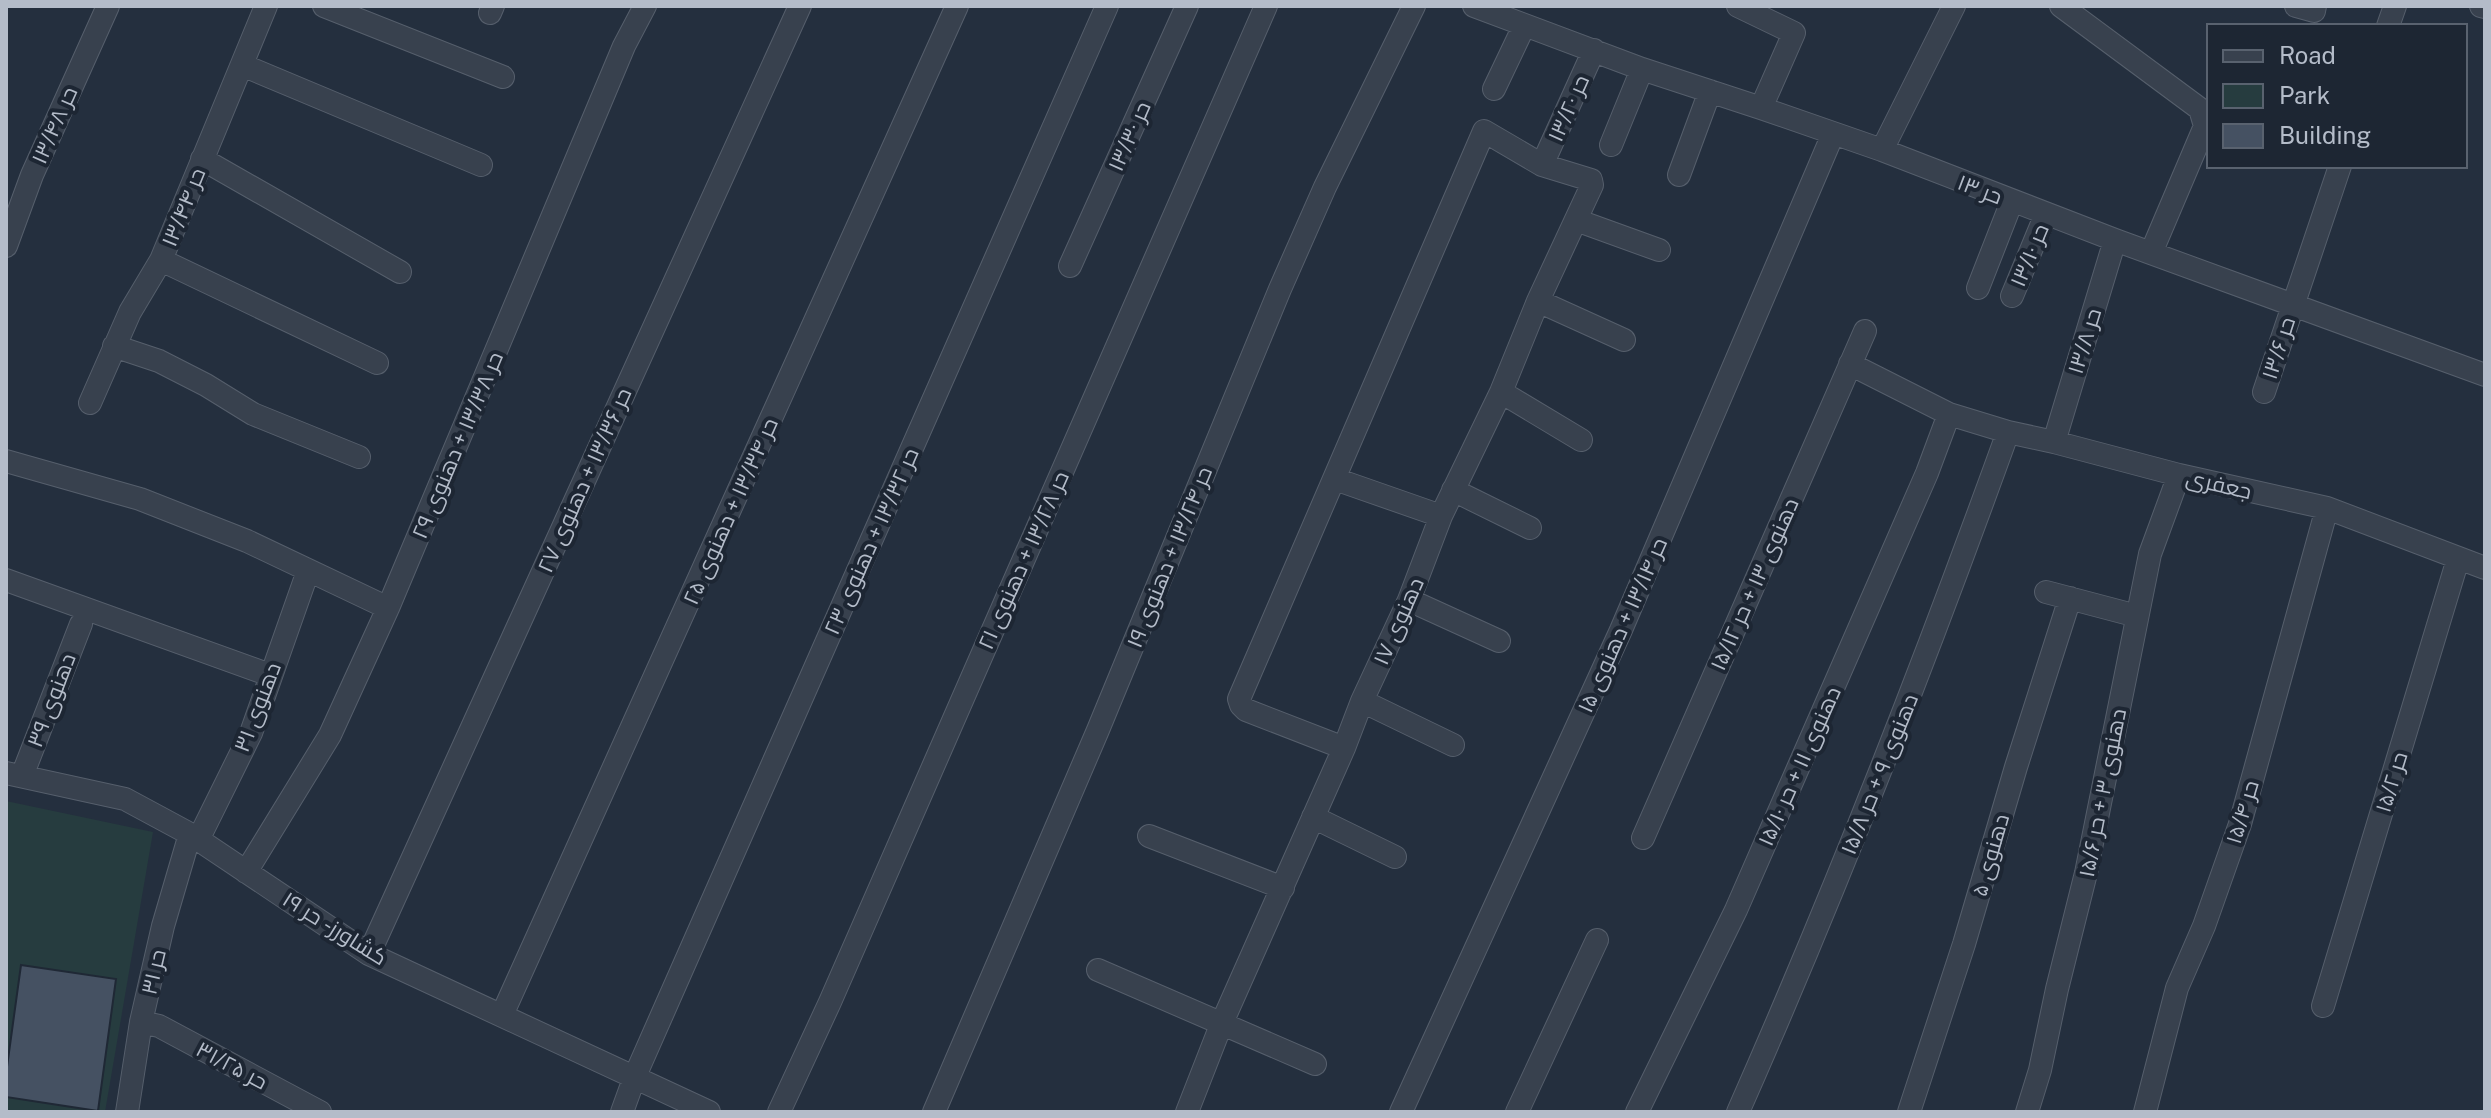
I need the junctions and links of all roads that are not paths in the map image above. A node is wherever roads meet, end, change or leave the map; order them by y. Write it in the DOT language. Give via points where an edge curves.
graph roads {
  1 [pos="108,6"];
  2 [pos="266,6"];
  3 [pos="324,6"];
  4 [pos="645,6"];
  5 [pos="800,6"];
  6 [pos="957,6"];
  7 [pos="1107,6"];
  8 [pos="1187,6"];
  9 [pos="1266,6"];
  10 [pos="1414,6"];
  11 [pos="1474,6"];
  12 [pos="1738,6"];
  13 [pos="1954,6"];
  14 [pos="2061,6"];
  15 [pos="2296,6"];
  16 [pos="2315,6"];
  17 [pos="1524,26"];
  18 [pos="1594,50"];
  19 [pos="242,65"];
  20 [pos="1642,69"];
  21 [pos="503,77"];
  22 [pos="1494,89"];
  23 [pos="1710,91"];
  24 [pos="1761,108"];
  25 [pos="1833,134"];
  26 [pos="1611,145"];
  27 [pos="1882,150"];
  28 [pos="202,159"];
  29 [pos="481,165"];
  30 [pos="1542,165"];
  31 [pos="2339,168"];
  32 [pos="1679,175"];
  33 [pos="2012,201"];
  34 [pos="2046,214"];
  35 [pos="1576,220"];
  36 [pos="2115,240"];
  37 [pos="6,246"];
  38 [pos="1659,250"];
  39 [pos="2151,253"];
  40 [pos="161,260"];
  41 [pos="1070,266"];
  42 [pos="400,272"];
  43 [pos="1978,288"];
  44 [pos="2012,296"];
  45 [pos="1538,301"];
  46 [pos="2292,303"];
  47 [pos="1865,331"];
  48 [pos="1624,340"];
  49 [pos="114,346"];
  50 [pos="377,363"];
  51 [pos="1850,364"];
  52 [pos="2485,375"];
  53 [pos="1501,392"];
  54 [pos="2264,392"];
  55 [pos="90,403"];
  56 [pos="1949,414"];
  57 [pos="2008,432"];
  58 [pos="1581,440"];
  59 [pos="2054,442"];
  60 [pos="359,457"];
  61 [pos="6,461"];
  62 [pos="2179,475"];
  63 [pos="1335,479"];
  64 [pos="1453,490"];
  65 [pos="2327,508"];
  66 [pos="1441,516"];
  67 [pos="1530,528"];
  68 [pos="2458,559"];
  69 [pos="2485,568"];
  70 [pos="308,571"];
  71 [pos="6,580"];
  72 [pos="2046,592"];
  73 [pos="2070,598"];
  74 [pos="1409,600"];
  75 [pos="388,608"];
  76 [pos="2137,616"];
  77 [pos="81,624"];
  78 [pos="1499,641"];
  79 [pos="270,675"];
  80 [pos="1362,701"];
  81 [pos="1453,745"];
  82 [pos="1344,748"];
  83 [pos="14,774"];
  84 [pos="1313,817"];
  85 [pos="1149,836"];
  86 [pos="194,837"];
  87 [pos="1643,838"];
  88 [pos="1395,857"];
  89 [pos="246,872"];
  90 [pos="1283,888"];
  91 [pos="1597,940"];
  92 [pos="369,954"];
  93 [pos="1098,970"];
  94 [pos="2323,1006"];
  95 [pos="502,1015"];
  96 [pos="141,1022"];
  97 [pos="1221,1025"];
  98 [pos="1315,1064"];
  99 [pos="635,1076"];
  100 [pos="127,1112"];
  101 [pos="320,1112"];
  102 [pos="622,1112"];
  103 [pos="709,1112"];
  104 [pos="779,1112"];
  105 [pos="934,1112"];
  106 [pos="1187,1112"];
  107 [pos="1401,1112"];
  108 [pos="1517,1112"];
  109 [pos="1637,1112"];
  110 [pos="1738,1112"];
  111 [pos="1909,1112"];
  112 [pos="2027,1112"];
  113 [pos="2145,1112"];
  1 -- 37 [label="street, حر ۱۳/۴۸"];
  2 -- 19 [label="street, حر ۱۳/۴۴"];
  3 -- 21 [label="street"];
  4 -- 75 [label="street, حر ۱۳/۳۸ + دهنوی ۲۹"];
  5 -- 92 [label="street, حر ۱۳/۳۶ + دهنوی ۲۷"];
  6 -- 95 [label="street, حر ۱۳/۳۴ + دهنوی ۲۵"];
  7 -- 99 [label="street, حر ۱۳/۳۲ + دهنوی ۲۳"];
  8 -- 41 [label="street, حر ۱۳/۳۰"];
  9 -- 104 [label="street, حر ۱۳/۲۸ + دهنوی ۲۱"];
  10 -- 105 [label="street, حر ۱۳/۲۴ + دهنوی ۱۹" via="1280,289"];
  11 -- 17 [label="street, حر ۱۳"];
  12 -- 24 [label="street" via="1794,33"];
  13 -- 27 [label="street"];
  14 -- 39 [label="street" via="2200,109 2205,126"];
  15 -- 16 [label="street" via="2314,11"];
  17 -- 18 [label="street, حر ۱۳"];
  17 -- 22 [label="street"];
  18 -- 20 [label="street, حر ۱۳"];
  18 -- 30 [label="street, حر ۱۳/۲۰"];
  19 -- 28 [label="street, حر ۱۳/۴۴"];
  19 -- 29 [label="street"];
  20 -- 23 [label="street, حر ۱۳"];
  20 -- 26 [label="street"];
  23 -- 24 [label="street, حر ۱۳"];
  23 -- 32 [label="street"];
  24 -- 25 [label="street, حر ۱۳"];
  25 -- 27 [label="street, حر ۱۳"];
  25 -- 107 [label="street, حر ۱۳/۱۴ + دهنوی ۱۵" via="1621,630"];
  27 -- 33 [label="street, حر ۱۳"];
  28 -- 40 [label="street, حر ۱۳/۴۴"];
  28 -- 42 [label="street"];
  30 -- 35 [label="street, دهنوی ۱۷" via="1591,180"];
  30 -- 63 [label="street" via="1484,131"];
  31 -- 46 [label="street, حر ۱۳/۶"];
  33 -- 34 [label="street, حر ۱۳"];
  33 -- 43 [label="street"];
  34 -- 36 [label="street, حر ۱۳"];
  34 -- 44 [label="street, حر ۱۳/۱۰"];
  35 -- 38 [label="street"];
  35 -- 45 [label="street, دهنوی ۱۷"];
  36 -- 39 [label="street, حر ۱۳"];
  36 -- 59 [label="street, حر ۱۳/۸"];
  39 -- 46 [label="street, حر ۱۳"];
  40 -- 49 [label="street, حر ۱۳/۴۴"];
  40 -- 50 [label="street"];
  45 -- 48 [label="street"];
  45 -- 53 [label="street, دهنوی ۱۷"];
  46 -- 52 [label="street, حر ۱۳"];
  46 -- 54 [label="street, حر ۱۳/۶"];
  47 -- 51 [label="street, دهنوی ۱۳ + حر ۱۵/۱۲"];
  49 -- 55 [label="street, حر ۱۳/۴۴"];
  49 -- 60 [label="street" via="159,361 253,414"];
  51 -- 56 [label="street, جعفری"];
  51 -- 87 [label="street, دهنوی ۱۳ + حر ۱۵/۱۲"];
  53 -- 58 [label="street"];
  53 -- 64 [label="street, دهنوی ۱۷"];
  56 -- 57 [label="street, جعفری"];
  56 -- 109 [label="street, دهنوی ۱۱ + حر ۱۵/۱۰" via="1736,910"];
  57 -- 59 [label="street, جعفری"];
  57 -- 110 [label="street, دهنوی ۹ + حر ۱۵/۸" via="1942,616 1810,949"];
  59 -- 62 [label="street, جعفری"];
  61 -- 70 [label="street" via="140,499"];
  62 -- 65 [label="street, جعفری"];
  62 -- 76 [label="street, دهنوی ۳ + حر ۱۵/۶" via="2150,554"];
  63 -- 66 [label="street"];
  63 -- 82 [label="street" via="1239,699 1246,710"];
  64 -- 66 [label="street, دهنوی ۱۷"];
  64 -- 67 [label="street"];
  65 -- 68 [label="street, جعفری"];
  65 -- 113 [label="street, حر ۱۵/۴" via="2240,824 2177,988"];
  66 -- 74 [label="street, دهنوی ۱۷"];
  68 -- 69 [label="street, جعفری"];
  68 -- 94 [label="street, حر ۱۵/۲"];
  70 -- 75 [label="street"];
  70 -- 79 [label="street, دهنوی ۳۱"];
  71 -- 79 [label="street"];
  72 -- 73 [label="street"];
  73 -- 76 [label="street"];
  73 -- 111 [label="street, دهنوی ۵"];
  74 -- 78 [label="street"];
  74 -- 80 [label="street, دهنوی ۱۷"];
  75 -- 89 [label="street, حر ۱۳/۳۸ + دهنوی ۲۹" via="330,735"];
  76 -- 112 [label="street, دهنوی ۳ + حر ۱۵/۶" via="2086,873"];
  77 -- 83 [label="street, دهنوی ۳۹"];
  79 -- 86 [label="street, دهنوی ۳۱" via="251,733"];
  80 -- 81 [label="street"];
  80 -- 82 [label="street, دهنوی ۱۷"];
  82 -- 84 [label="street, دهنوی ۱۷"];
  83 -- 86 [label="street, کشاورز - حر ۱۹" via="125,799"];
  84 -- 88 [label="street"];
  84 -- 90 [label="street, دهنوی ۱۷"];
  85 -- 90 [label="street"];
  86 -- 89 [label="street, کشاورز - حر ۱۹"];
  86 -- 96 [label="street, حر ۳۱" via="163,926"];
  89 -- 92 [label="street, کشاورز - حر ۱۹"];
  90 -- 97 [label="street, دهنوی ۱۷"];
  91 -- 108 [label="street"];
  92 -- 95 [label="street, کشاورز - حر ۱۹"];
  93 -- 97 [label="street"];
  95 -- 99 [label="street, کشاورز - حر ۱۹"];
  96 -- 100 [label="street, حر ۳۱"];
  96 -- 101 [label="street, حر ۳۱/۲۵" via="159,1026"];
  97 -- 98 [label="street"];
  97 -- 106 [label="street, دهنوی ۱۷"];
  99 -- 102 [label="street, حر ۱۳/۳۲ + دهنوی ۲۳"];
  99 -- 103 [label="street, کشاورز - حر ۱۹"];
}
